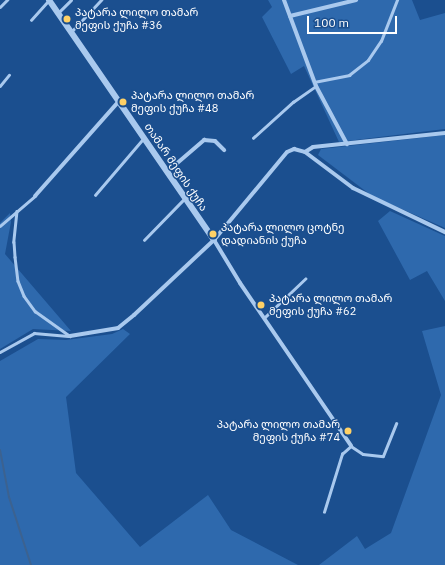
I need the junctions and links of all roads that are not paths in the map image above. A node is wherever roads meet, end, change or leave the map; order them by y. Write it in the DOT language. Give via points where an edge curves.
graph roads {
  1 [pos="7,0"];
  2 [pos="49,0"];
  3 [pos="71,0"];
  4 [pos="101,0"];
  5 [pos="284,0"];
  6 [pos="356,0"];
  7 [pos="397,0"];
  8 [pos="0,7"];
  9 [pos="58,13"];
  10 [pos="290,16"];
  11 [pos="31,20"];
  12 [pos="70,32"];
  13 [pos="9,74"];
  14 [pos="315,84"];
  15 [pos="0,86"];
  16 [pos="119,101"];
  17 [pos="445,133"];
  18 [pos="144,137"];
  19 [pos="253,138"];
  20 [pos="347,144"];
  21 [pos="224,150"];
  22 [pos="305,152"];
  23 [pos="168,171"];
  24 [pos="96,195"];
  25 [pos="35,196"];
  26 [pos="185,198"];
  27 [pos="17,211"];
  28 [pos="0,226"];
  29 [pos="445,232"];
  30 [pos="144,240"];
  31 [pos="214,240"];
  32 [pos="305,279"];
  33 [pos="264,318"];
  34 [pos="70,336"];
  35 [pos="0,352"];
  36 [pos="396,424"];
  37 [pos="351,446"];
  38 [pos="324,512"];
  1 -- 8 [label="lane"];
  2 -- 9 [label="street, თამარ მეფის ქუჩა"];
  2 -- 11 [label="lane"];
  3 -- 9 [label="lane"];
  4 -- 12 [label="lane"];
  5 -- 10 [label="street"];
  6 -- 10 [label="street"];
  7 -- 14 [label="lane" via="381,41 368,60 349,75"];
  9 -- 12 [label="street, თამარ მეფის ქუჩა"];
  10 -- 14 [label="street"];
  12 -- 16 [label="street, თამარ მეფის ქუჩა"];
  13 -- 15 [label="lane"];
  14 -- 19 [label="lane"];
  14 -- 20 [label="street"];
  16 -- 18 [label="street, თამარ მეფის ქუჩა"];
  16 -- 25 [label="street"];
  17 -- 20 [label="street"];
  18 -- 23 [label="street, თამარ მეფის ქუჩა"];
  18 -- 24 [label="lane"];
  20 -- 22 [label="street" via="313,147"];
  21 -- 23 [label="street" via="215,141 204,140"];
  22 -- 29 [label="street" via="353,188"];
  22 -- 31 [label="street" via="294,149 287,152"];
  23 -- 26 [label="street, თამარ მეფის ქუჩა"];
  25 -- 27 [label="lane"];
  26 -- 30 [label="lane"];
  26 -- 31 [label="street, თამარ მეფის ქუჩა"];
  27 -- 28 [label="lane"];
  27 -- 34 [label="lane" via="15,257 18,281 24,296 35,311"];
  31 -- 33 [label="street, თამარ მეფის ქუჩა"];
  31 -- 34 [label="street" via="118,328"];
  32 -- 33 [label="lane"];
  33 -- 37 [label="street, თამარ მეფის ქუჩა"];
  34 -- 35 [label="lane" via="34,333"];
  36 -- 37 [label="lane" via="383,456 363,454"];
  37 -- 38 [label="lane" via="342,454"];
}
